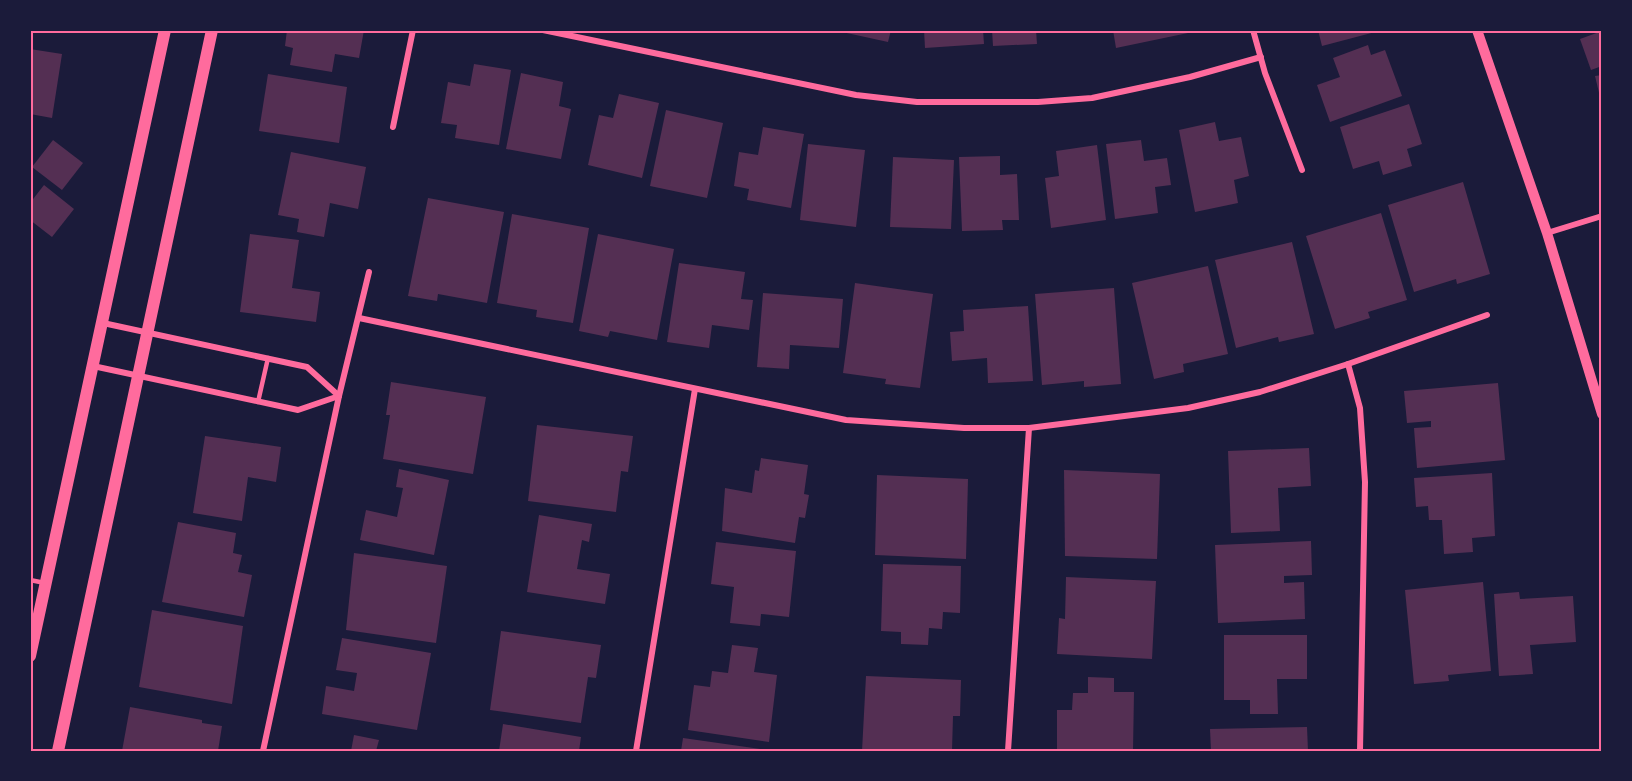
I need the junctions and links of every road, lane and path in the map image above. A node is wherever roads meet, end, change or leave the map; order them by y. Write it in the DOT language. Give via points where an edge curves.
graph roads {
  1 [pos="165,30"];
  2 [pos="212,30"];
  3 [pos="413,30"];
  4 [pos="543,30"];
  5 [pos="1253,30"];
  6 [pos="1477,30"];
  7 [pos="1261,57"];
  8 [pos="393,127"];
  9 [pos="1302,170"];
  10 [pos="1602,216"];
  11 [pos="1547,233"];
  12 [pos="369,272"];
  13 [pos="1487,315"];
  14 [pos="359,318"];
  15 [pos="103,323"];
  16 [pos="148,333"];
  17 [pos="268,358"];
  18 [pos="1348,364"];
  19 [pos="93,366"];
  20 [pos="139,376"];
  21 [pos="696,389"];
  22 [pos="339,396"];
  23 [pos="258,402"];
  24 [pos="1602,414"];
  25 [pos="1029,428"];
  26 [pos="30,580"];
  27 [pos="47,584"];
  28 [pos="30,656"];
  29 [pos="58,751"];
  30 [pos="263,751"];
  31 [pos="636,751"];
  32 [pos="1008,751"];
  33 [pos="1360,751"];
  1 -- 15 [label="main road"];
  2 -- 16 [label="main road"];
  3 -- 8 [label="street"];
  4 -- 7 [label="street" via="856,95 917,102 1092,98"];
  5 -- 7 [label="street"];
  6 -- 11 [label="street"];
  7 -- 9 [label="street"];
  10 -- 11 [label="street"];
  11 -- 24 [label="street"];
  12 -- 14 [label="street"];
  13 -- 18 [label="street"];
  14 -- 21 [label="street"];
  14 -- 22 [label="street"];
  15 -- 16 [label="street"];
  15 -- 19 [label="main road"];
  16 -- 17 [label="street"];
  16 -- 20 [label="main road"];
  17 -- 22 [label="street" via="307,367"];
  17 -- 23 [label="lane"];
  18 -- 25 [label="street" via="1260,392 1188,408"];
  18 -- 33 [label="street" via="1360,408 1365,471"];
  19 -- 20 [label="street"];
  19 -- 27 [label="main road"];
  20 -- 23 [label="street"];
  20 -- 29 [label="main road"];
  21 -- 25 [label="street" via="846,420"];
  21 -- 31 [label="street"];
  22 -- 23 [label="street" via="298,410"];
  22 -- 30 [label="street"];
  25 -- 32 [label="street"];
  26 -- 27 [label="lane"];
  27 -- 28 [label="main road"];
}
